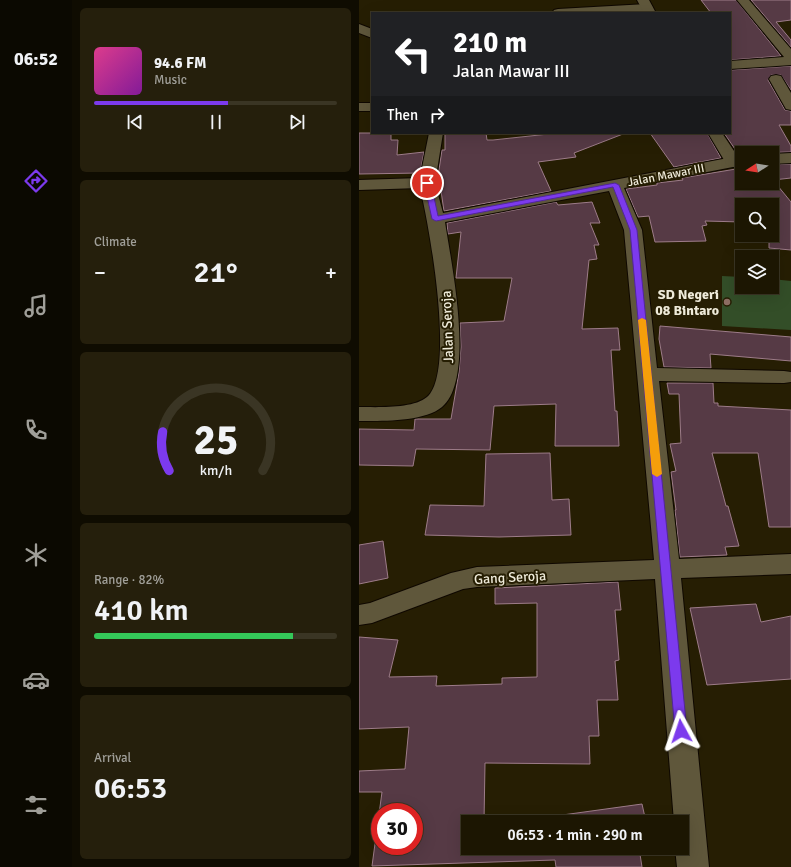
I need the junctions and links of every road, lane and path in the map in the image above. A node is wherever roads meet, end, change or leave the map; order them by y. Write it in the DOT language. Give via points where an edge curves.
graph roads {
  1 [pos="743,0"];
  2 [pos="647,7"];
  3 [pos="573,12"];
  4 [pos="359,28"];
  5 [pos="371,34"];
  6 [pos="787,47"];
  7 [pos="791,58"];
  8 [pos="791,61"];
  9 [pos="731,66"];
  10 [pos="776,79"];
  11 [pos="791,106"];
  12 [pos="359,107"];
  13 [pos="371,107"];
  14 [pos="436,134"];
  15 [pos="716,134"];
  16 [pos="791,158"];
  17 [pos="735,159"];
  18 [pos="779,159"];
  19 [pos="735,162"];
  20 [pos="427,183"];
  21 [pos="359,185"];
  22 [pos="615,185"];
  23 [pos="436,219"];
  24 [pos="647,374"];
  25 [pos="784,377"];
  26 [pos="359,414"];
  27 [pos="791,564"];
  28 [pos="667,568"];
  29 [pos="359,615"];
  30 [pos="693,867"];
  1 -- 6 [label="street"];
  2 -- 3 [label="street"];
  4 -- 5 [label="street"];
  6 -- 7 [label="street"];
  8 -- 9 [label="street"];
  10 -- 11 [label="street"];
  12 -- 13 [label="street"];
  14 -- 20 [label="street"];
  15 -- 17 [label="street"];
  16 -- 18 [label="street"];
  19 -- 22 [label="street, Jalan Mawar III"];
  20 -- 21 [label="street"];
  20 -- 23 [label="street"];
  22 -- 23 [label="street, Jalan Mawar III"];
  22 -- 24 [label="street" via="633,230"];
  23 -- 26 [label="street, Jalan Seroja" via="448,306 448,369 443,392 437,401 423,407"];
  24 -- 25 [label="street"];
  24 -- 28 [label="street"];
  27 -- 28 [label="street, Gang Seroja"];
  28 -- 29 [label="street, Gang Seroja" via="477,577 459,580 372,613"];
  28 -- 30 [label="street"];
}
